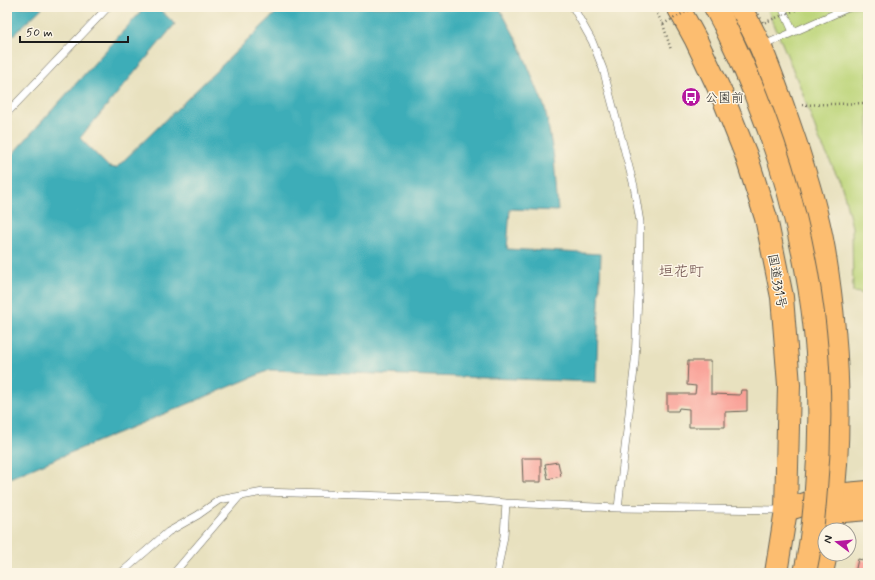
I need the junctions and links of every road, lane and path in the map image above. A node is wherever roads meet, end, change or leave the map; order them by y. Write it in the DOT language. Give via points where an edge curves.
graph roads {
  1 [pos="108,7"];
  2 [pos="573,7"];
  3 [pos="653,7"];
  4 [pos="678,7"];
  5 [pos="695,7"];
  6 [pos="740,7"];
  7 [pos="755,7"];
  8 [pos="782,7"];
  9 [pos="803,7"];
  10 [pos="850,7"];
  11 [pos="720,15"];
  12 [pos="663,24"];
  13 [pos="793,32"];
  14 [pos="760,46"];
  15 [pos="671,50"];
  16 [pos="868,95"];
  17 [pos="867,103"];
  18 [pos="802,105"];
  19 [pos="7,113"];
  20 [pos="868,143"];
  21 [pos="868,492"];
  22 [pos="239,497"];
  23 [pos="506,503"];
  24 [pos="618,508"];
  25 [pos="868,509"];
  26 [pos="786,510"];
  27 [pos="832,512"];
  28 [pos="824,562"];
  29 [pos="121,573"];
  30 [pos="174,573"];
  31 [pos="497,573"];
  32 [pos="776,573"];
  33 [pos="805,573"];
  34 [pos="822,573"];
  1 -- 19 [label="lane"];
  2 -- 24 [label="lane" via="592,41 603,69 634,186 640,222 635,361"];
  3 -- 12 [label="path"];
  4 -- 26 [label="main road, 国道331号" via="722,95 746,154 766,218 782,297 789,385"];
  5 -- 12 [label="path, bridge"];
  6 -- 14 [label="main road"];
  7 -- 9 [label="path, bridge" via="763,23"];
  8 -- 13 [label="lane"];
  10 -- 13 [label="lane"];
  11 -- 33 [label="main road, bridge" via="757,97 782,168 799,231 812,304 818,360 820,441 814,521"];
  12 -- 15 [label="path"];
  13 -- 14 [label="lane"];
  14 -- 27 [label="main road" via="803,166 824,249 837,376 837,456"];
  16 -- 17 [label="path"];
  17 -- 18 [label="path"];
  17 -- 20 [label="path"];
  21 -- 27 [label="main road"];
  22 -- 23 [label="lane" via="263,492 451,498"];
  22 -- 29 [label="lane" via="219,500 168,532"];
  22 -- 30 [label="lane"];
  23 -- 24 [label="lane"];
  23 -- 31 [label="lane" via="504,536"];
  24 -- 26 [label="lane"];
  25 -- 27 [label="main road"];
  26 -- 27 [label="main road"];
  26 -- 32 [label="main road, 国道331号"];
  28 -- 34 [label="main road"];
}
